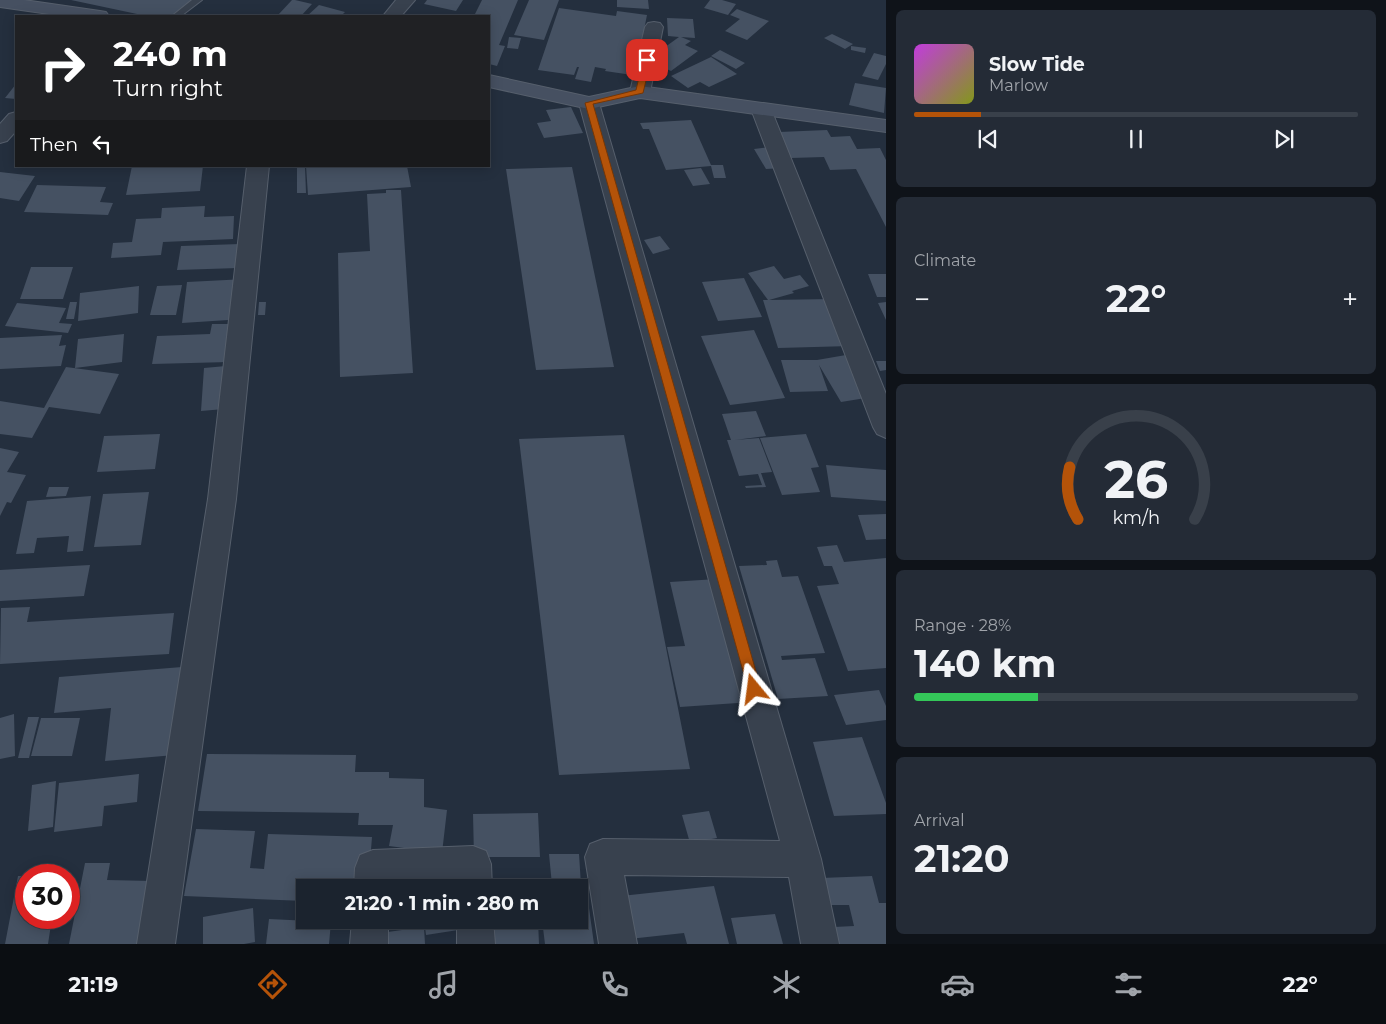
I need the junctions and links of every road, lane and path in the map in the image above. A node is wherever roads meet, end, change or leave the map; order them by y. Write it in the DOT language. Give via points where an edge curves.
graph roads {
  1 [pos="198,0"];
  2 [pos="406,0"];
  3 [pos="0,2"];
  4 [pos="31,3"];
  5 [pos="95,15"];
  6 [pos="177,15"];
  7 [pos="393,15"];
  8 [pos="654,28"];
  9 [pos="490,81"];
  10 [pos="640,92"];
  11 [pos="589,103"];
  12 [pos="761,109"];
  13 [pos="15,119"];
  14 [pos="886,126"];
  15 [pos="0,137"];
  16 [pos="258,167"];
  17 [pos="886,427"];
  18 [pos="803,859"];
  19 [pos="372,879"];
  20 [pos="474,879"];
  21 [pos="370,929"];
  22 [pos="475,929"];
  23 [pos="156,944"];
  24 [pos="370,944"];
  25 [pos="476,944"];
  26 [pos="618,944"];
  27 [pos="820,944"];
  1 -- 6 [label="lane"];
  2 -- 7 [label="street"];
  3 -- 4 [label="main road"];
  4 -- 5 [label="main road"];
  8 -- 10 [label="street"];
  9 -- 11 [label="main road"];
  10 -- 11 [label="main road"];
  10 -- 12 [label="main road"];
  11 -- 18 [label="street"];
  12 -- 14 [label="main road"];
  12 -- 17 [label="street"];
  13 -- 15 [label="street"];
  16 -- 23 [label="street" via="222,499"];
  18 -- 26 [label="street" via="603,857"];
  18 -- 27 [label="street"];
  19 -- 20 [label="street" via="373,868 473,864"];
  21 -- 24 [label="street"];
  22 -- 25 [label="street"];
}
